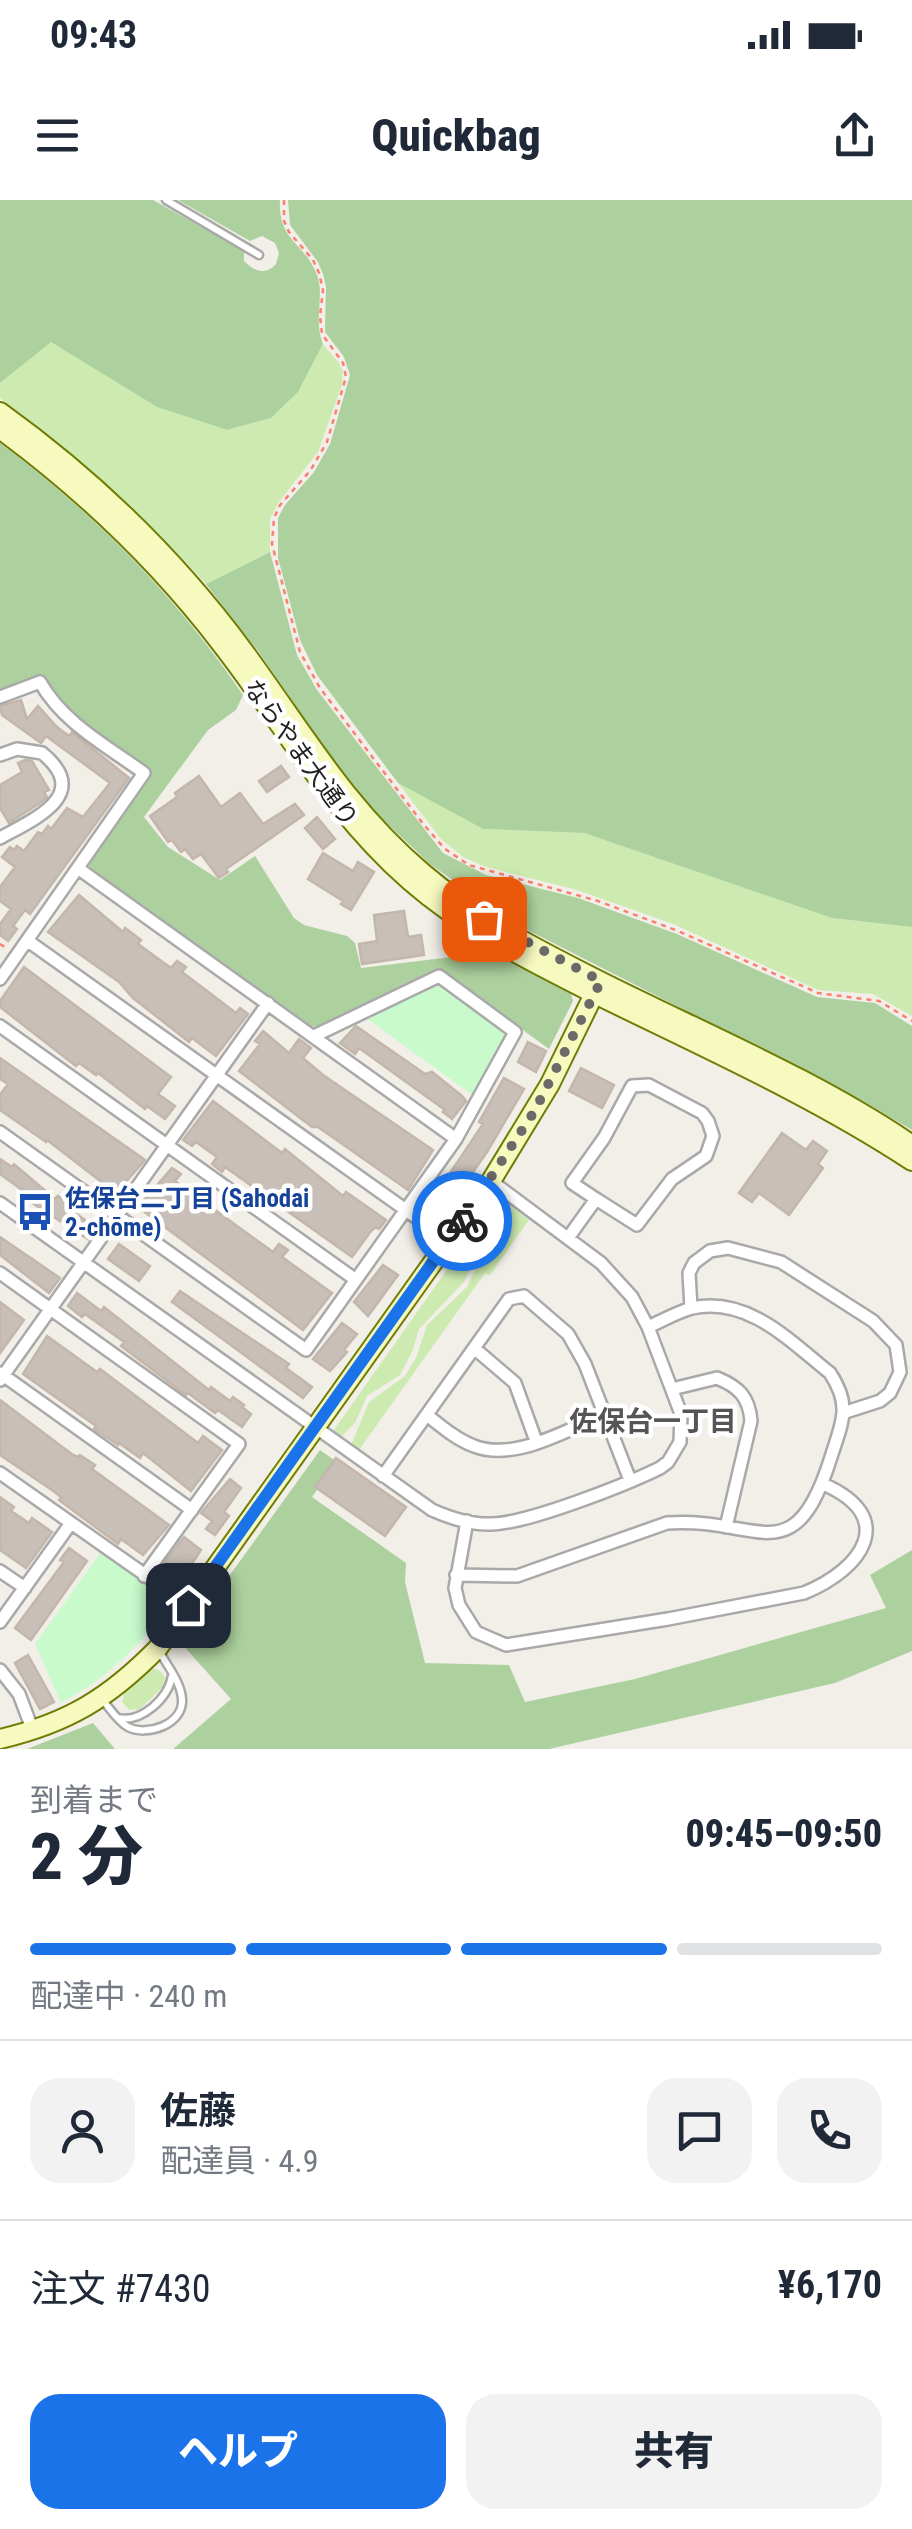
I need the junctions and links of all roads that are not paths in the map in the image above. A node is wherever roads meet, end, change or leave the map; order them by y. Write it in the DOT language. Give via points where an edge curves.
graph roads {
  1 [pos="166,200"];
  2 [pos="259,254"];
  3 [pos="0,412"];
  4 [pos="0,429"];
  5 [pos="0,697"];
  6 [pos="0,754"];
  7 [pos="0,838"];
  8 [pos="79,869"];
  9 [pos="28,941"];
  10 [pos="0,979"];
  11 [pos="598,987"];
  12 [pos="268,1003"];
  13 [pos="0,1026"];
  14 [pos="314,1036"];
  15 [pos="217,1075"];
  16 [pos="0,1132"];
  17 [pos="456,1138"];
  18 [pos="912,1145"];
  19 [pos="167,1146"];
  20 [pos="912,1161"];
  21 [pos="491,1181"];
  22 [pos="596,1199"];
  23 [pos="0,1203"];
  24 [pos="406,1210"];
  25 [pos="118,1216"];
  26 [pos="568,1238"];
  27 [pos="448,1240"];
  28 [pos="84,1262"];
  29 [pos="0,1274"];
  30 [pos="356,1280"];
  31 [pos="691,1308"];
  32 [pos="50,1309"];
  33 [pos="648,1327"];
  34 [pos="474,1348"];
  35 [pos="1,1376"];
  36 [pos="672,1389"];
  37 [pos="846,1412"];
  38 [pos="427,1415"];
  39 [pos="604,1415"];
  40 [pos="315,1428"];
  41 [pos="536,1441"];
  42 [pos="0,1473"];
  43 [pos="383,1476"];
  44 [pos="630,1480"];
  45 [pos="823,1484"];
  46 [pos="192,1510"];
  47 [pos="466,1521"];
  48 [pos="71,1523"];
  49 [pos="726,1527"];
  50 [pos="0,1570"];
  51 [pos="456,1575"];
  52 [pos="144,1576"];
  53 [pos="24,1588"];
  54 [pos="188,1605"];
  55 [pos="0,1622"];
  56 [pos="158,1648"];
  57 [pos="0,1670"];
  58 [pos="172,1675"];
  59 [pos="101,1698"];
  60 [pos="118,1718"];
  61 [pos="33,1731"];
  62 [pos="0,1739"];
  1 -- 2 [label="lane"];
  3 -- 11 [label="street, ならやま大通り" via="94,486 181,574 332,779 386,841 484,919"];
  4 -- 11 [label="street, ならやま大通り" via="80,490 176,587 323,790 392,865 490,938"];
  5 -- 8 [label="street" via="40,682 67,717 144,773"];
  6 -- 7 [label="street" via="42,753 62,784 52,807"];
  8 -- 9 [label="street"];
  8 -- 12 [label="street"];
  9 -- 10 [label="street"];
  9 -- 15 [label="street"];
  11 -- 18 [label="street, ならやま大通り" via="814,1088"];
  11 -- 20 [label="street, ならやま大通り"];
  11 -- 21 [label="street"];
  12 -- 14 [label="street"];
  12 -- 15 [label="street"];
  13 -- 19 [label="street"];
  14 -- 17 [label="street"];
  14 -- 17 [label="street" via="439,976 516,1032"];
  15 -- 19 [label="street"];
  15 -- 24 [label="street"];
  16 -- 25 [label="street"];
  17 -- 24 [label="street"];
  19 -- 25 [label="street"];
  19 -- 30 [label="street"];
  21 -- 26 [label="street"];
  21 -- 27 [label="street"];
  22 -- 22 [label="street" via="572,1183 632,1086 649,1085 708,1120 713,1136 706,1156 672,1179 637,1225"];
  22 -- 26 [label="street"];
  23 -- 28 [label="street"];
  24 -- 27 [label="street"];
  24 -- 30 [label="street"];
  25 -- 28 [label="street"];
  25 -- 30 [label="street" via="306,1350"];
  26 -- 33 [label="street" via="632,1297"];
  27 -- 40 [label="street"];
  28 -- 32 [label="street"];
  28 -- 40 [label="street"];
  29 -- 32 [label="street"];
  31 -- 33 [label="street"];
  31 -- 37 [label="street" via="722,1306 759,1318 830,1373"];
  31 -- 37 [label="street" via="694,1263 728,1248 781,1262 858,1311 896,1345 900,1372 880,1401"];
  32 -- 35 [label="street"];
  32 -- 46 [label="street" via="239,1444"];
  33 -- 36 [label="street"];
  34 -- 38 [label="street"];
  34 -- 39 [label="street" via="509,1299 524,1296 568,1334"];
  34 -- 41 [label="street" via="515,1383"];
  35 -- 46 [label="street"];
  36 -- 44 [label="street" via="681,1414 680,1442 668,1462"];
  36 -- 49 [label="street" via="717,1378 750,1404"];
  37 -- 45 [label="street"];
  38 -- 41 [label="street" via="472,1446 495,1452"];
  38 -- 43 [label="street"];
  39 -- 41 [label="street"];
  39 -- 44 [label="street"];
  40 -- 43 [label="street"];
  40 -- 54 [label="street"];
  42 -- 48 [label="street"];
  43 -- 47 [label="street" via="432,1510"];
  44 -- 47 [label="street" via="511,1522"];
  45 -- 49 [label="street" via="795,1525 771,1533"];
  45 -- 51 [label="street" via="860,1507 866,1535 848,1567 804,1592 506,1645 476,1632 465,1619"];
  46 -- 52 [label="street"];
  47 -- 51 [label="street"];
  48 -- 52 [label="street"];
  48 -- 53 [label="street"];
  49 -- 51 [label="street" via="667,1523 517,1576"];
  50 -- 53 [label="street"];
  52 -- 54 [label="street"];
  53 -- 55 [label="street"];
  54 -- 56 [label="street"];
  56 -- 58 [label="lane"];
  56 -- 59 [label="street"];
  57 -- 61 [label="street" via="19,1694"];
  58 -- 60 [label="lane" via="167,1692 143,1714 131,1721"];
  58 -- 60 [label="lane" via="182,1707 163,1727 139,1730"];
  59 -- 60 [label="lane"];
  59 -- 61 [label="street"];
  61 -- 62 [label="street"];
}
